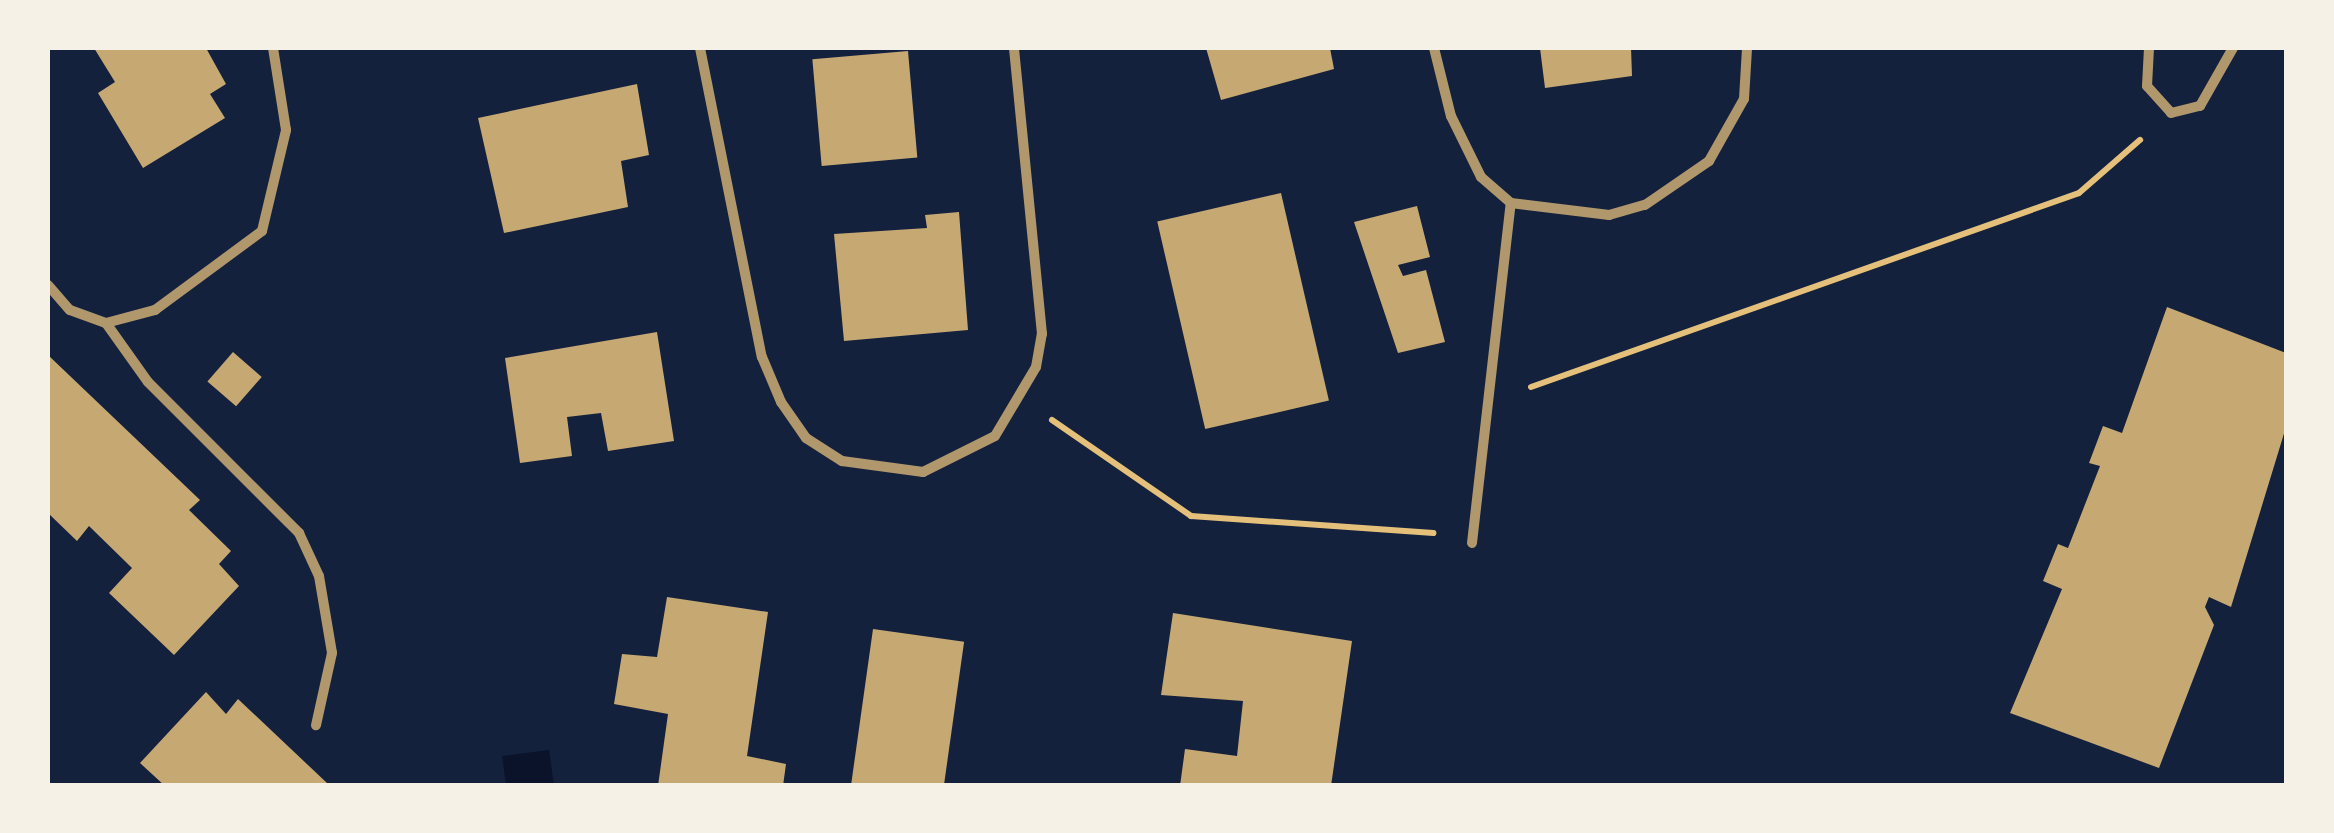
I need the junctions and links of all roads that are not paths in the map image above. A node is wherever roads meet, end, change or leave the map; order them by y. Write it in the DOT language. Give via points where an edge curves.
graph roads {
  1 [pos="274,48"];
  2 [pos="700,48"];
  3 [pos="1014,48"];
  4 [pos="1434,48"];
  5 [pos="1748,48"];
  6 [pos="2149,48"];
  7 [pos="2233,48"];
  8 [pos="1512,203"];
  9 [pos="48,285"];
  10 [pos="106,324"];
  11 [pos="1472,543"];
  12 [pos="316,725"];
  1 -- 10 [label="street" via="286,130 262,231 155,310"];
  2 -- 3 [label="street" via="762,358 806,438 842,461 923,472 994,436 1021,402 1042,334"];
  4 -- 8 [label="street" via="1463,148"];
  5 -- 8 [label="street" via="1744,99 1709,161 1678,187 1608,215"];
  6 -- 7 [label="street" via="2146,86 2171,113 2200,106"];
  8 -- 11 [label="street"];
  9 -- 10 [label="street" via="70,310"];
  10 -- 12 [label="street" via="148,382 299,533 319,576 332,654"];
}
